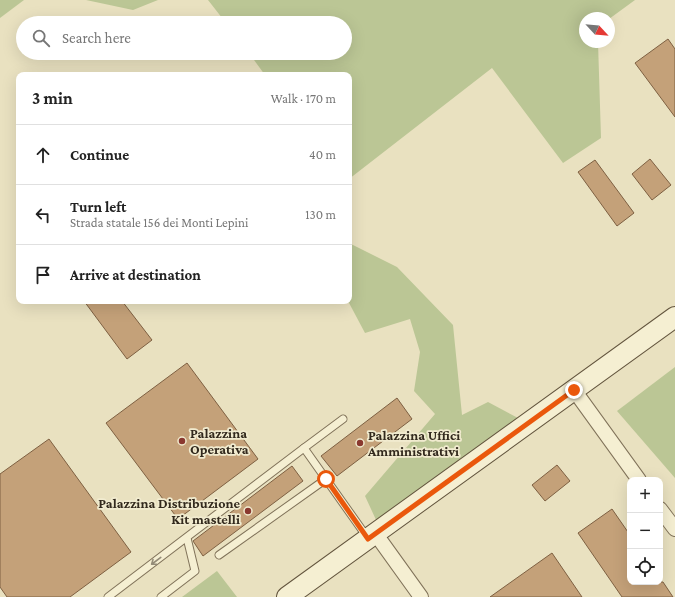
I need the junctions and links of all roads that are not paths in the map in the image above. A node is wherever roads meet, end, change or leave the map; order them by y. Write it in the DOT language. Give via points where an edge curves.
graph roads {
  1 [pos="675,317"];
  2 [pos="574,390"];
  3 [pos="343,419"];
  4 [pos="304,448"];
  5 [pos="637,477"];
  6 [pos="326,479"];
  7 [pos="663,512"];
  8 [pos="675,529"];
  9 [pos="372,536"];
  10 [pos="187,538"];
  11 [pos="219,555"];
  12 [pos="108,597"];
  13 [pos="161,597"];
  14 [pos="287,597"];
  15 [pos="421,597"];
  1 -- 2 [label="main road"];
  2 -- 5 [label="street"];
  2 -- 9 [label="main road"];
  3 -- 4 [label="lane"];
  4 -- 6 [label="lane"];
  4 -- 10 [label="lane"];
  6 -- 9 [label="lane"];
  6 -- 11 [label="lane"];
  7 -- 8 [label="street"];
  9 -- 14 [label="main road"];
  9 -- 15 [label="street"];
  10 -- 12 [label="lane, one-way"];
  10 -- 13 [label="lane" via="195,572"];
}
